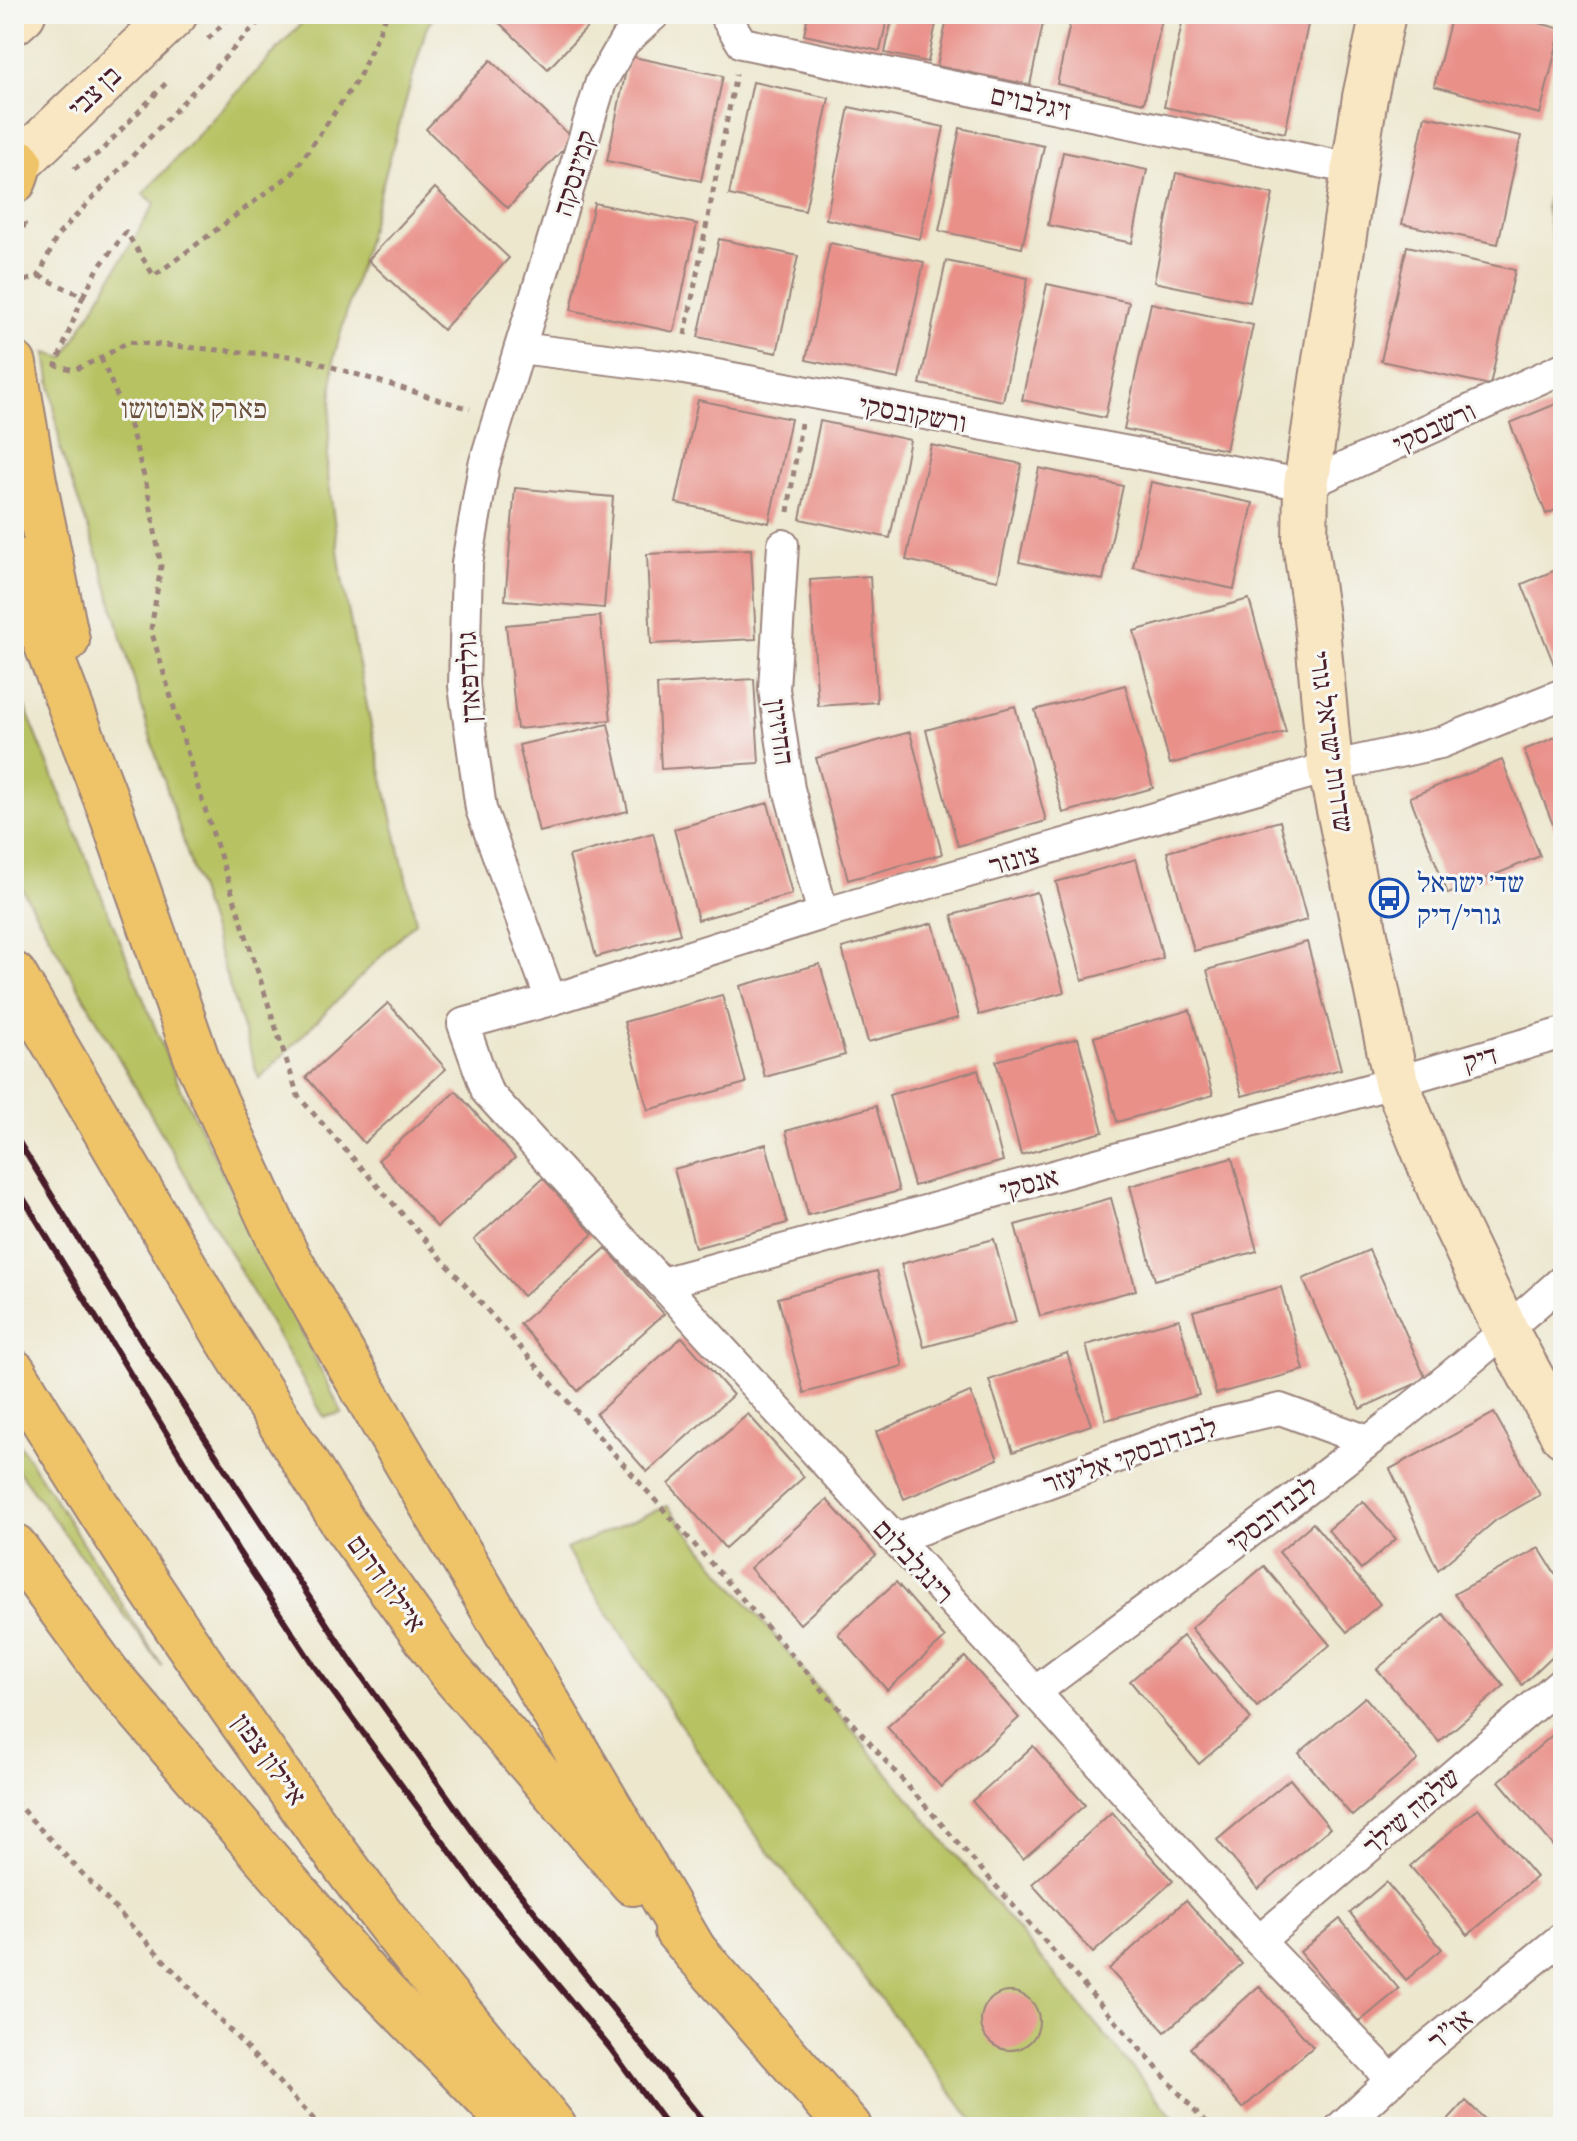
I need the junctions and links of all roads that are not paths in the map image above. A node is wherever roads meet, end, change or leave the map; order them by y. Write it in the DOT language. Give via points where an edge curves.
graph roads {
  1 [pos="23,14"];
  2 [pos="655,14"];
  3 [pos="724,14"];
  4 [pos="1383,14"];
  5 [pos="14,22"];
  6 [pos="187,31"];
  7 [pos="1353,169"];
  8 [pos="19,181"];
  9 [pos="520,348"];
  10 [pos="14,364"];
  11 [pos="1563,368"];
  12 [pos="1306,485"];
  13 [pos="783,545"];
  14 [pos="14,560"];
  15 [pos="1563,694"];
  16 [pos="1330,767"];
  17 [pos="111,812"];
  18 [pos="823,914"];
  19 [pos="14,975"];
  20 [pos="551,1000"];
  21 [pos="463,1024"];
  22 [pos="1563,1033"];
  23 [pos="1396,1082"];
  24 [pos="1563,1280"];
  25 [pos="662,1283"];
  26 [pos="1506,1331"];
  27 [pos="14,1372"];
  28 [pos="1563,1435"];
  29 [pos="1368,1441"];
  30 [pos="894,1539"];
  31 [pos="14,1546"];
  32 [pos="1563,1681"];
  33 [pos="1035,1692"];
  34 [pos="1563,1937"];
  35 [pos="1259,1941"];
  36 [pos="695,1952"];
  37 [pos="1390,2081"];
  38 [pos="515,2127"];
  39 [pos="554,2127"];
  40 [pos="849,2127"];
  41 [pos="1341,2127"];
  1 -- 5 [label="street"];
  2 -- 9 [label="street, קמינסקה" via="624,42 601,82"];
  3 -- 7 [label="street, זיגלבוים" via="742,43"];
  4 -- 7 [label="street, שדרות ישראל גורי"];
  6 -- 8 [label="street, בן צבי"];
  7 -- 12 [label="street, שדרות ישראל גורי"];
  9 -- 12 [label="street, ורשקובסקי" via="679,368"];
  9 -- 20 [label="street, גולדפאדן" via="484,465 467,563 464,686 481,809"];
  10 -- 17 [label="highway" via="67,640"];
  11 -- 12 [label="street, ורשבסקי"];
  12 -- 16 [label="street, שדרות ישראל גורי" via="1305,543"];
  13 -- 18 [label="street, החיזיון" via="774,689 789,789"];
  14 -- 17 [label="highway"];
  15 -- 16 [label="street, צונזר" via="1440,743"];
  16 -- 18 [label="street, צונזר"];
  16 -- 23 [label="street, שדרות ישראל גורי"];
  17 -- 36 [label="highway" via="199,1065 285,1252"];
  18 -- 20 [label="street, צונזר"];
  19 -- 36 [label="highway, איילון דרום" via="227,1338 344,1524 449,1670"];
  20 -- 21 [label="street, צונזר"];
  21 -- 25 [label="street, רינגלבלום" via="487,1092"];
  22 -- 23 [label="street, דיק"];
  23 -- 25 [label="street, אנסקי"];
  23 -- 26 [label="street, שדרות ישראל גורי" via="1449,1212"];
  24 -- 26 [label="street"];
  25 -- 30 [label="street, רינגלבלום"];
  26 -- 28 [label="street, שדרות ישראל גורי"];
  26 -- 29 [label="street, לבנדובסקי"];
  27 -- 39 [label="highway, איילון צפון" via="204,1668 379,1911"];
  29 -- 30 [label="street, לבנדובסקי אליעזר" via="1280,1409 1197,1428"];
  29 -- 33 [label="street, לבנדובסקי"];
  30 -- 33 [label="street, רינגלבלום"];
  31 -- 38 [label="highway" via="108,1674 356,1962"];
  32 -- 35 [label="street, שלמה שילר"];
  33 -- 35 [label="street, רינגלבלום"];
  34 -- 37 [label="street, אז\"ר"];
  35 -- 37 [label="street, רינגלבלום"];
  36 -- 40 [label="highway, איילון דרום"];
  37 -- 41 [label="street, אז\"ר"];
}
